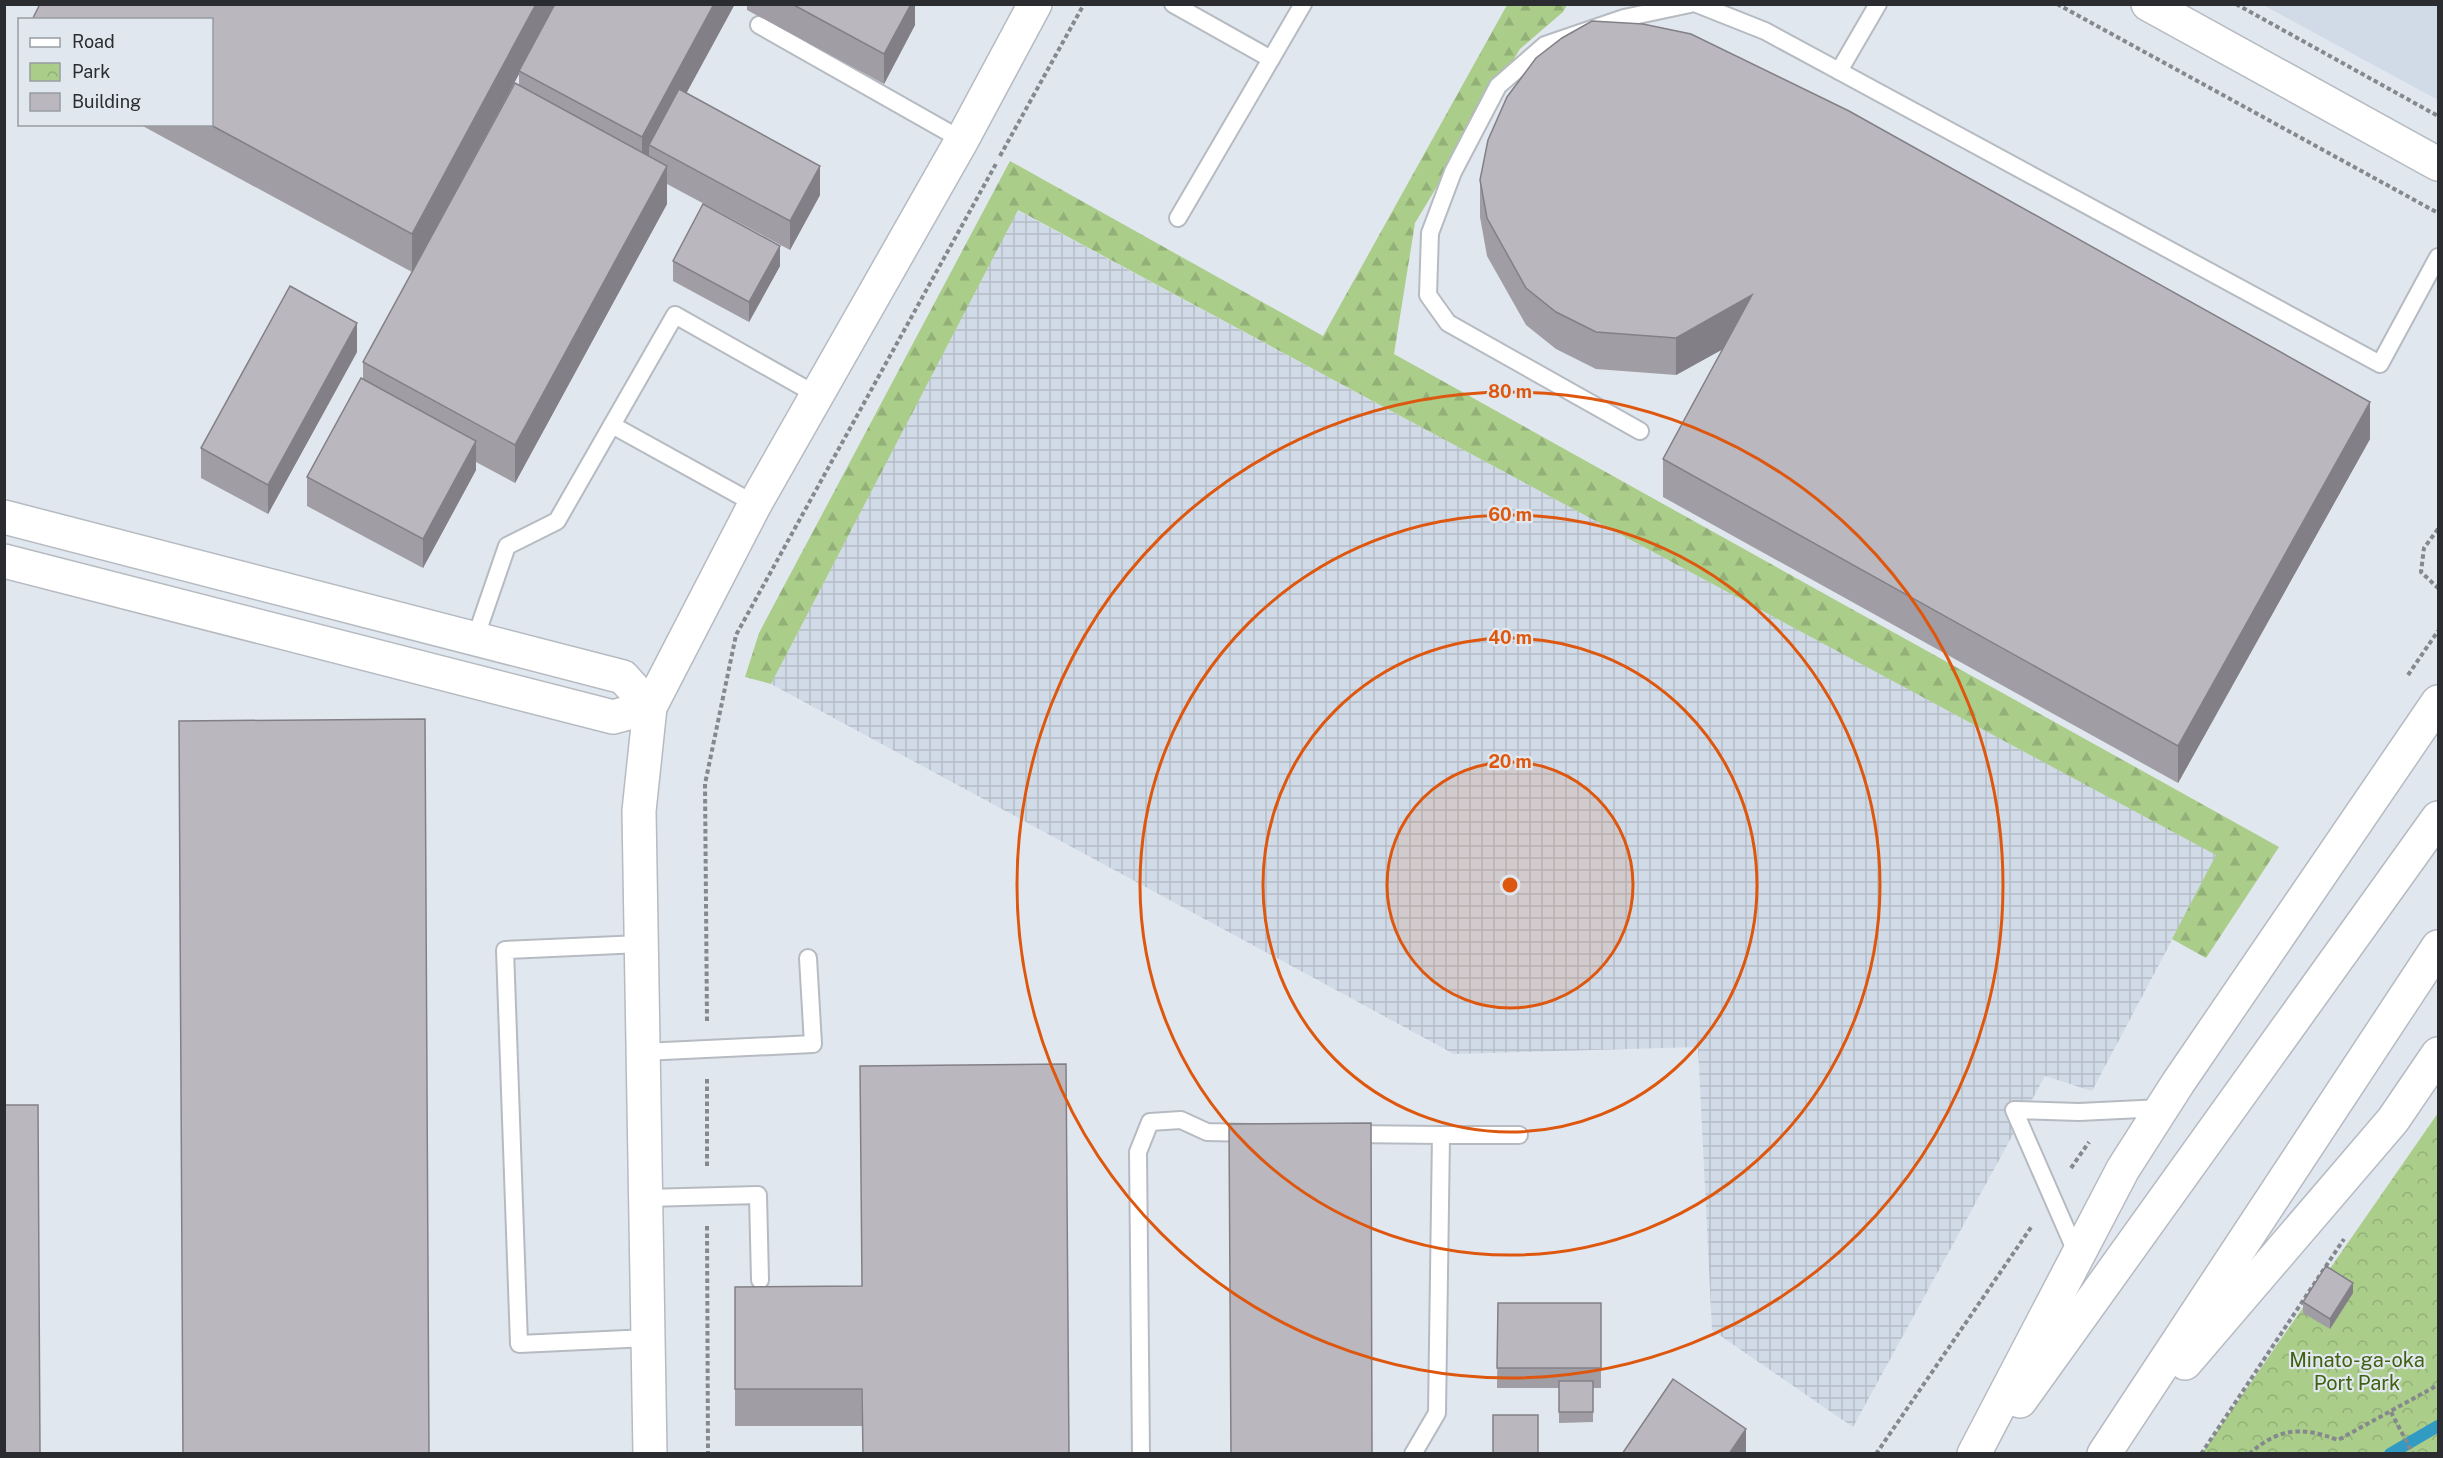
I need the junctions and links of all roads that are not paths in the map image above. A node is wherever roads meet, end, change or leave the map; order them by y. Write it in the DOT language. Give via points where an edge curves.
graph roads {
  1 [pos="1035,4"];
  2 [pos="1173,4"];
  3 [pos="1303,4"];
  4 [pos="1690,4"];
  5 [pos="1697,4"];
  6 [pos="1878,4"];
  7 [pos="2148,4"];
  8 [pos="759,26"];
  9 [pos="1271,59"];
  10 [pos="1839,72"];
  11 [pos="962,140"];
  12 [pos="2439,164"];
  13 [pos="1179,218"];
  14 [pos="2439,257"];
  15 [pos="815,394"];
  16 [pos="612,425"];
  17 [pos="1640,430"];
  18 [pos="755,504"];
  19 [pos="4,517"];
  20 [pos="4,561"];
  21 [pos="475,639"];
  22 [pos="2439,702"];
  23 [pos="650,706"];
  24 [pos="2439,818"];
  25 [pos="641,945"];
  26 [pos="2439,947"];
  27 [pos="808,958"];
  28 [pos="643,1052"];
  29 [pos="2439,1054"];
  30 [pos="2162,1108"];
  31 [pos="1266,1133"];
  32 [pos="1336,1134"];
  33 [pos="1441,1135"];
  34 [pos="1519,1135"];
  35 [pos="646,1198"];
  36 [pos="2077,1254"];
  37 [pos="760,1280"];
  38 [pos="648,1338"];
  39 [pos="650,1454"];
  40 [pos="1141,1454"];
  41 [pos="1413,1454"];
  42 [pos="1974,1454"];
  43 [pos="1982,1454"];
  44 [pos="2105,1454"];
  1 -- 11 [label="street"];
  2 -- 9 [label="lane"];
  3 -- 9 [label="lane"];
  4 -- 17 [label="lane" via="1624,18 1545,45 1498,86 1453,172 1430,233 1428,296 1448,323"];
  5 -- 10 [label="lane" via="1765,31"];
  6 -- 10 [label="lane"];
  7 -- 12 [label="street"];
  8 -- 11 [label="lane"];
  9 -- 13 [label="lane"];
  10 -- 14 [label="lane" via="2380,364"];
  11 -- 15 [label="street"];
  15 -- 16 [label="lane" via="675,315"];
  15 -- 18 [label="street"];
  16 -- 18 [label="lane"];
  16 -- 21 [label="lane" via="557,521 507,546"];
  18 -- 23 [label="street"];
  19 -- 21 [label="street"];
  20 -- 23 [label="street" via="613,717"];
  21 -- 23 [label="street" via="622,677"];
  22 -- 30 [label="street"];
  23 -- 25 [label="street" via="639,811"];
  24 -- 43 [label="street"];
  25 -- 28 [label="street"];
  25 -- 38 [label="lane" via="505,950 519,1344"];
  26 -- 44 [label="street"];
  27 -- 28 [label="lane" via="813,1044"];
  28 -- 35 [label="street"];
  29 -- 44 [label="street" via="2393,1120"];
  30 -- 36 [label="street" via="2123,1169"];
  30 -- 36 [label="lane" via="2014,1110"];
  31 -- 40 [label="lane" via="1207,1132 1181,1120 1150,1122 1138,1152"];
  32 -- 33 [label="lane"];
  33 -- 34 [label="lane"];
  33 -- 41 [label="lane" via="1437,1413"];
  35 -- 37 [label="lane" via="758,1195"];
  35 -- 38 [label="street"];
  36 -- 42 [label="street"];
  38 -- 39 [label="street"];
}
